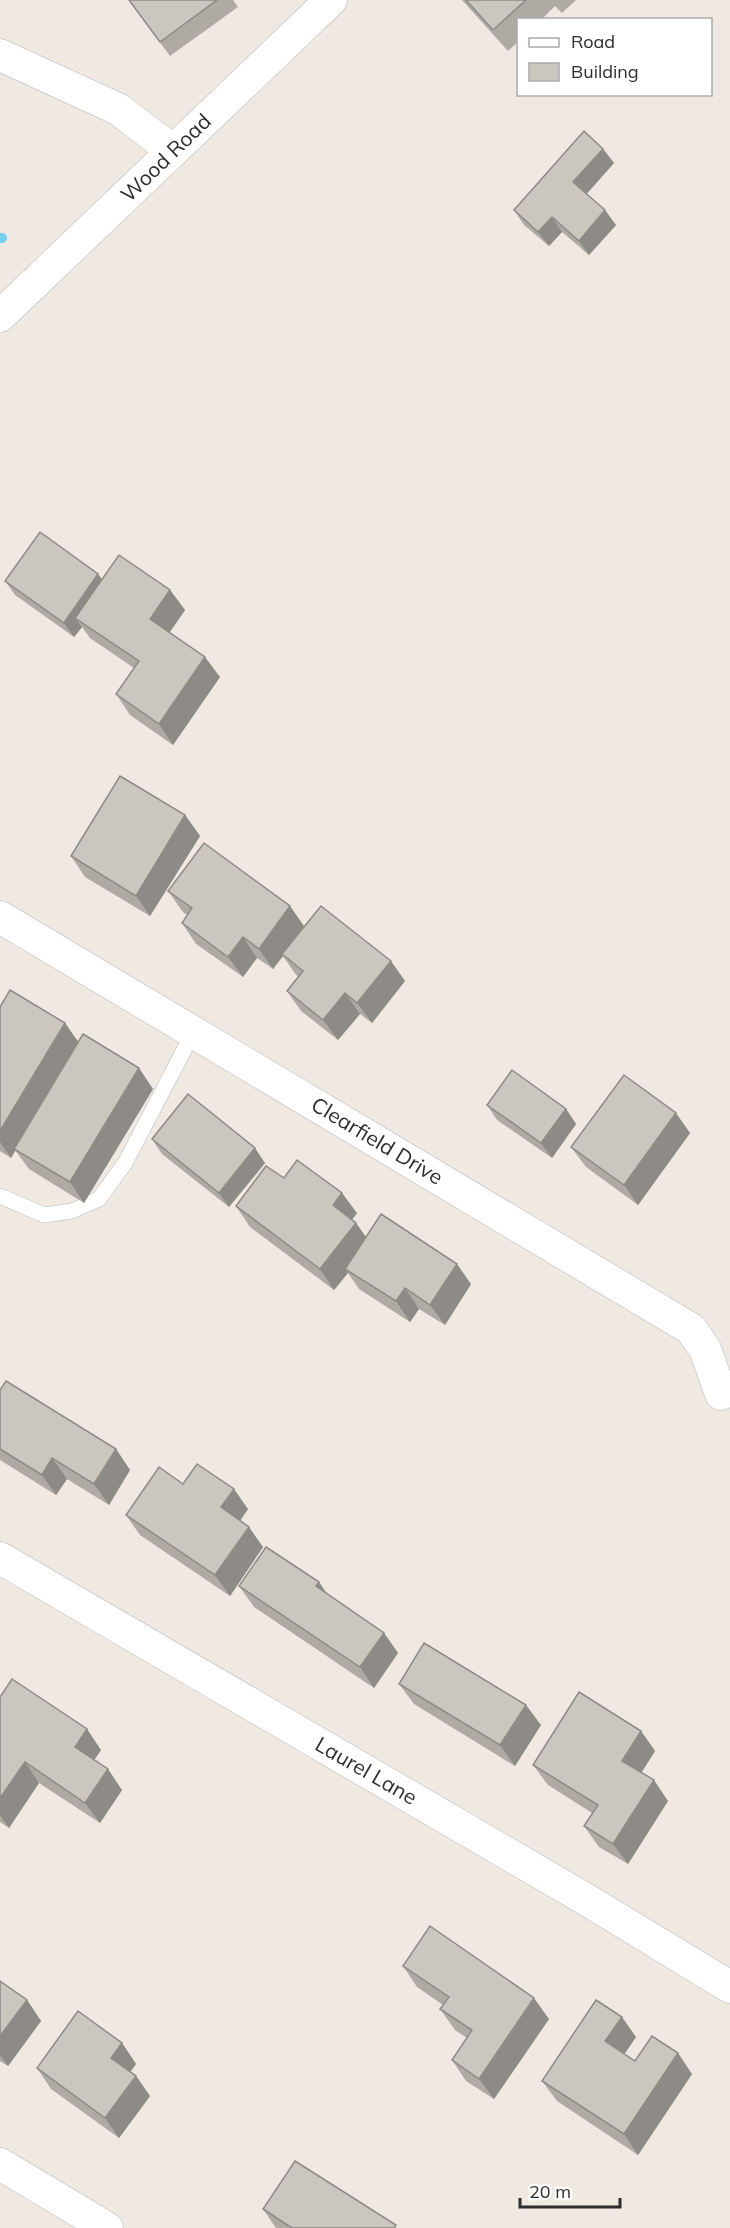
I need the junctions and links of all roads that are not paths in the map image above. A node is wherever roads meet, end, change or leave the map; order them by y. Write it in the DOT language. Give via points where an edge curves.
graph roads {
  1 [pos="331,0"];
  2 [pos="0,55"];
  3 [pos="173,151"];
  4 [pos="0,316"];
  5 [pos="0,917"];
  6 [pos="194,1031"];
  7 [pos="0,1196"];
  8 [pos="721,1394"];
  9 [pos="0,1558"];
  10 [pos="730,1987"];
  11 [pos="0,2164"];
  12 [pos="107,2228"];
  1 -- 3 [label="street, Wood Road"];
  2 -- 3 [label="street" via="118,109"];
  3 -- 4 [label="street, Wood Road"];
  5 -- 6 [label="street, Clearfield Drive"];
  6 -- 7 [label="lane" via="125,1164 99,1199 72,1211 44,1215"];
  6 -- 8 [label="street, Clearfield Drive" via="691,1329 705,1349"];
  9 -- 10 [label="street, Laurel Lane"];
  11 -- 12 [label="street"];
}
